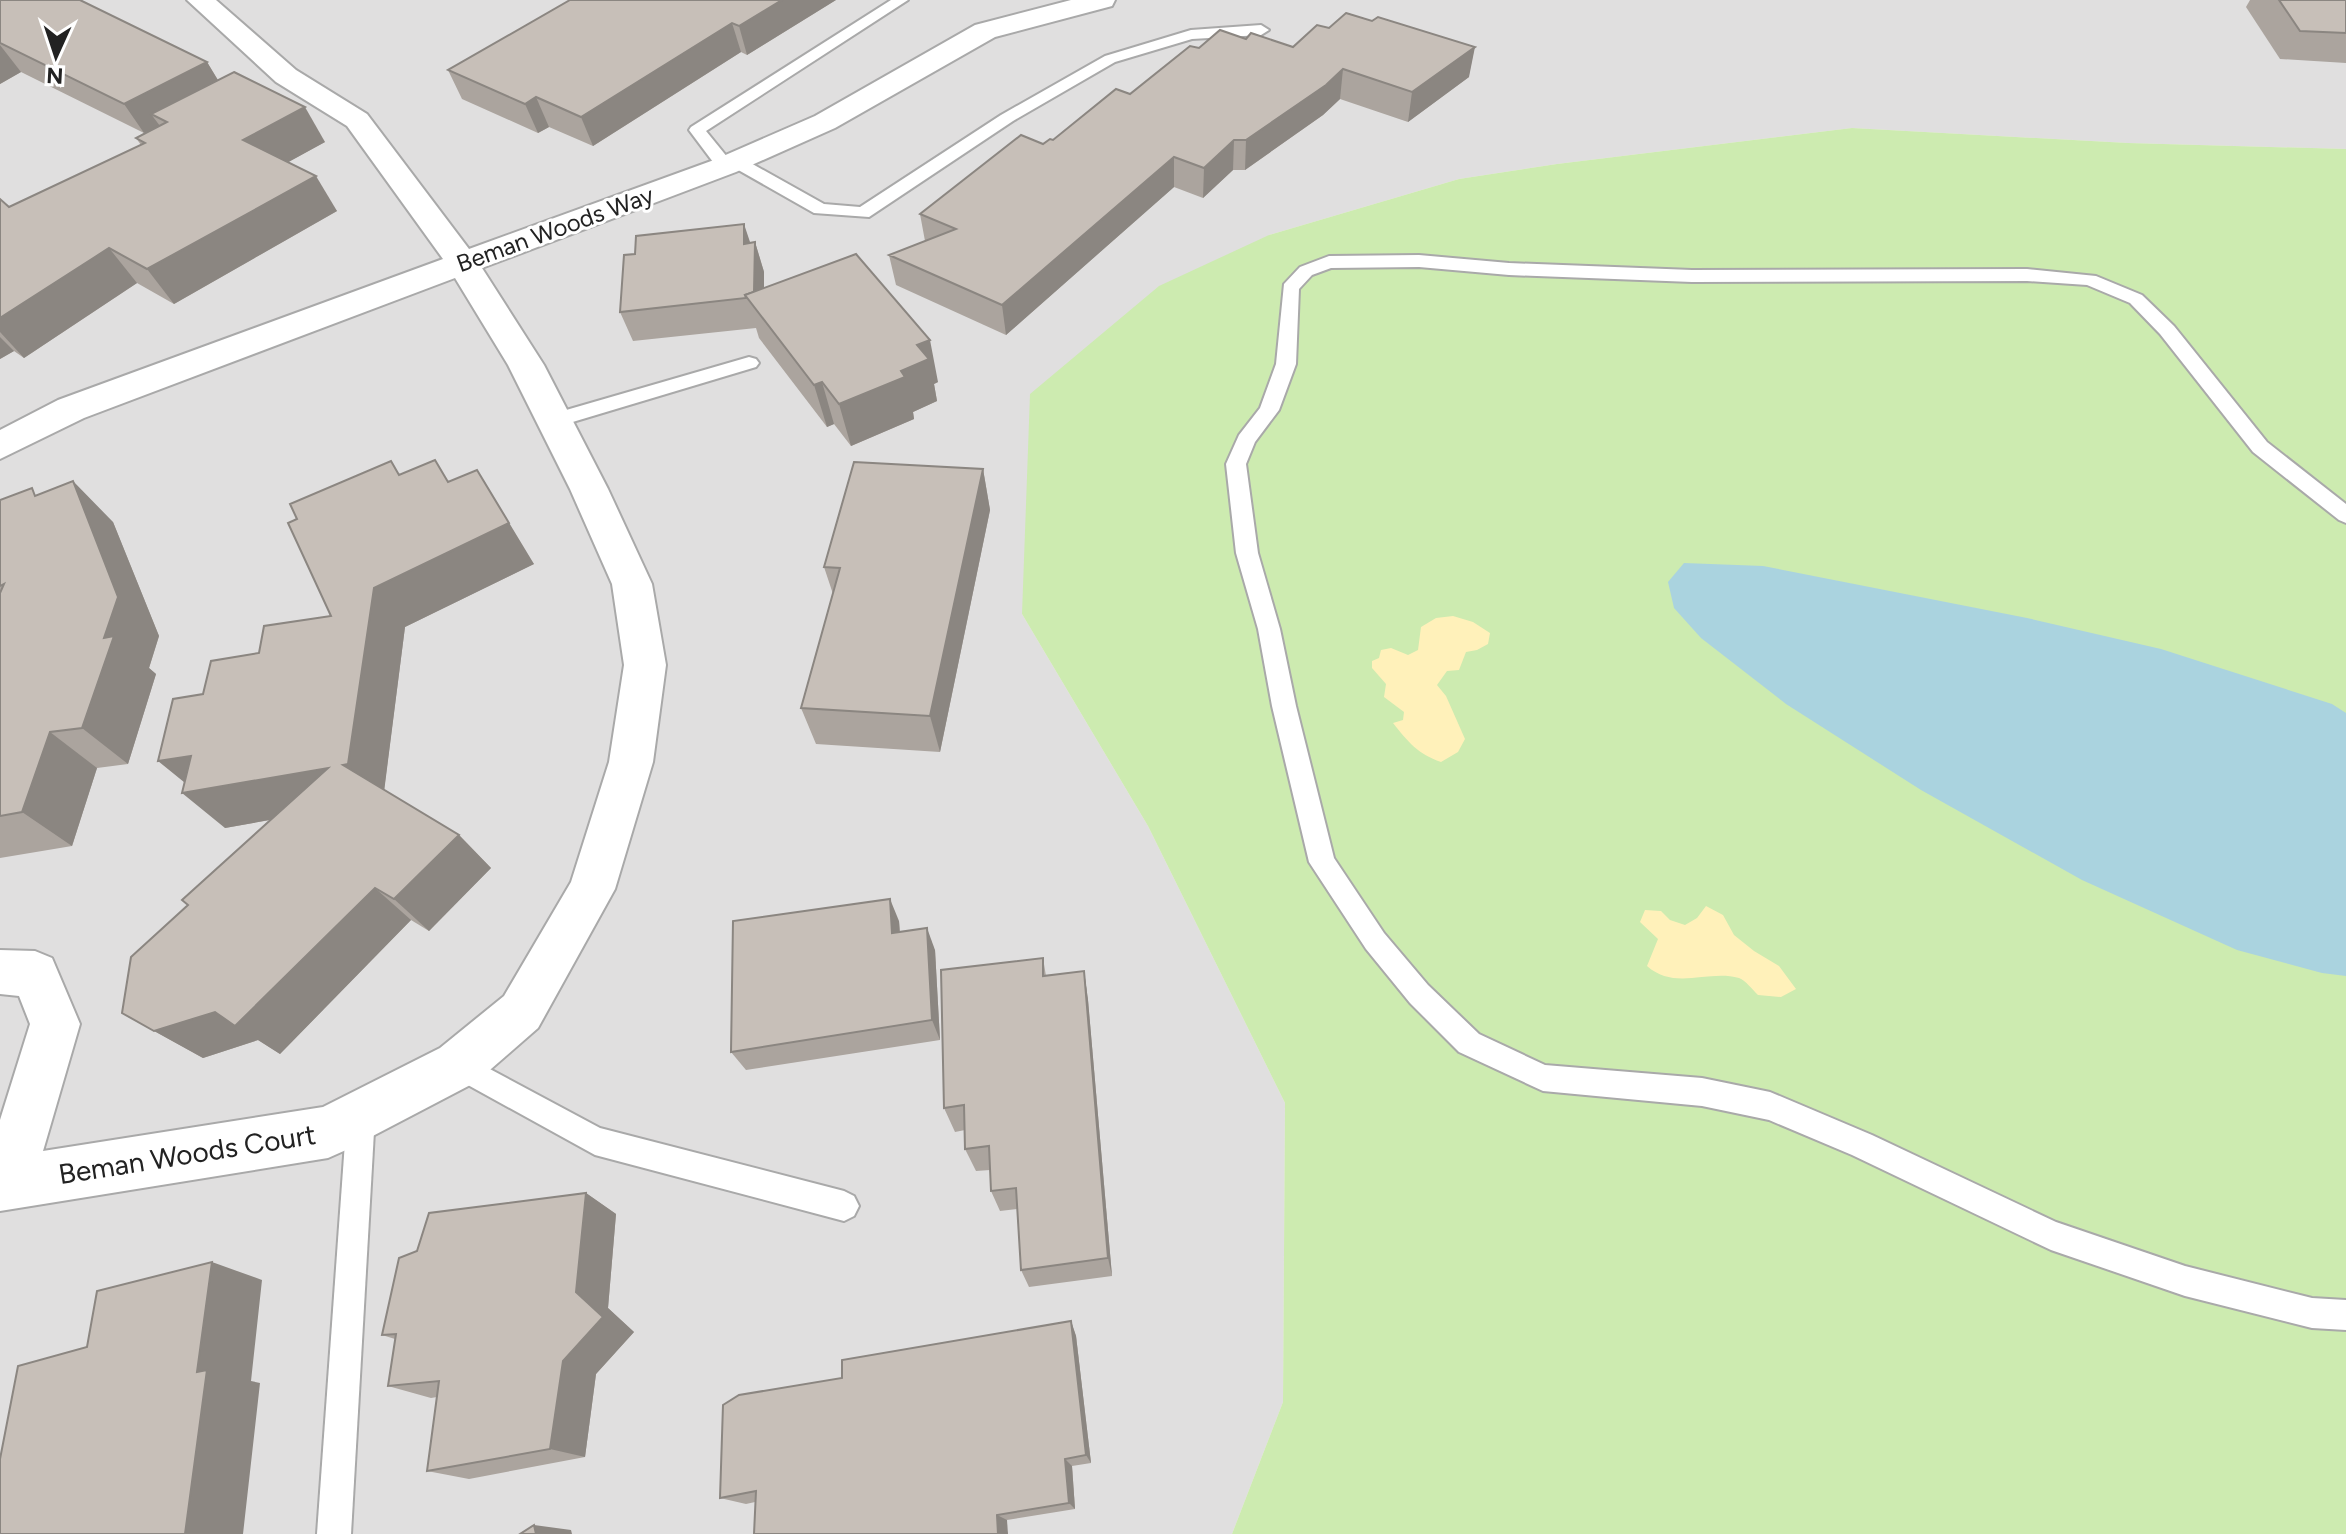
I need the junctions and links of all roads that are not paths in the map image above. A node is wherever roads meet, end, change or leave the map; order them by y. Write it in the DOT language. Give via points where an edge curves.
graph roads {
  1 [pos="200,0"];
  2 [pos="901,0"];
  3 [pos="1102,0"];
  4 [pos="1261,30"];
  5 [pos="286,76"];
  6 [pos="259,90"];
  7 [pos="730,164"];
  8 [pos="462,262"];
  9 [pos="749,363"];
  10 [pos="556,420"];
  11 [pos="0,446"];
  12 [pos="2346,515"];
  13 [pos="0,972"];
  14 [pos="458,1065"];
  15 [pos="361,1114"];
  16 [pos="4,1184"];
  17 [pos="844,1206"];
  18 [pos="2346,1315"];
  19 [pos="334,1534"];
  1 -- 5 [label="street, Beman Woods Court"];
  2 -- 7 [label="lane" via="697,130"];
  3 -- 7 [label="street, Beman Woods Way" via="985,31 825,122"];
  4 -- 7 [label="lane" via="1191,35 1110,59 1007,118 863,213 820,209"];
  5 -- 6 [label="street"];
  5 -- 8 [label="street, Beman Woods Court" via="357,120"];
  7 -- 8 [label="street, Beman Woods Way"];
  8 -- 10 [label="street, Beman Woods Court"];
  8 -- 11 [label="street, Beman Woods Way" via="71,409"];
  9 -- 10 [label="lane"];
  10 -- 14 [label="street, Beman Woods Court" via="632,584 645,665 631,762 592,889 521,1012"];
  12 -- 18 [label="lane" via="2260,447 2136,299 2090,280 2027,275 1692,276 1406,260 1329,262 1306,271 1290,288 1286,364 1269,410 1236,464 1247,553 1322,862 1375,941 1469,1043 1543,1078 1702,1092 1770,1106 2051,1235 2185,1281 2312,1313"];
  13 -- 16 [label="street, Beman Woods Court" via="35,974 55,1024"];
  14 -- 15 [label="street, Beman Woods Court"];
  14 -- 17 [label="lane" via="595,1141"];
  15 -- 16 [label="street, Beman Woods Court" via="328,1132"];
  15 -- 19 [label="lane"];
}
